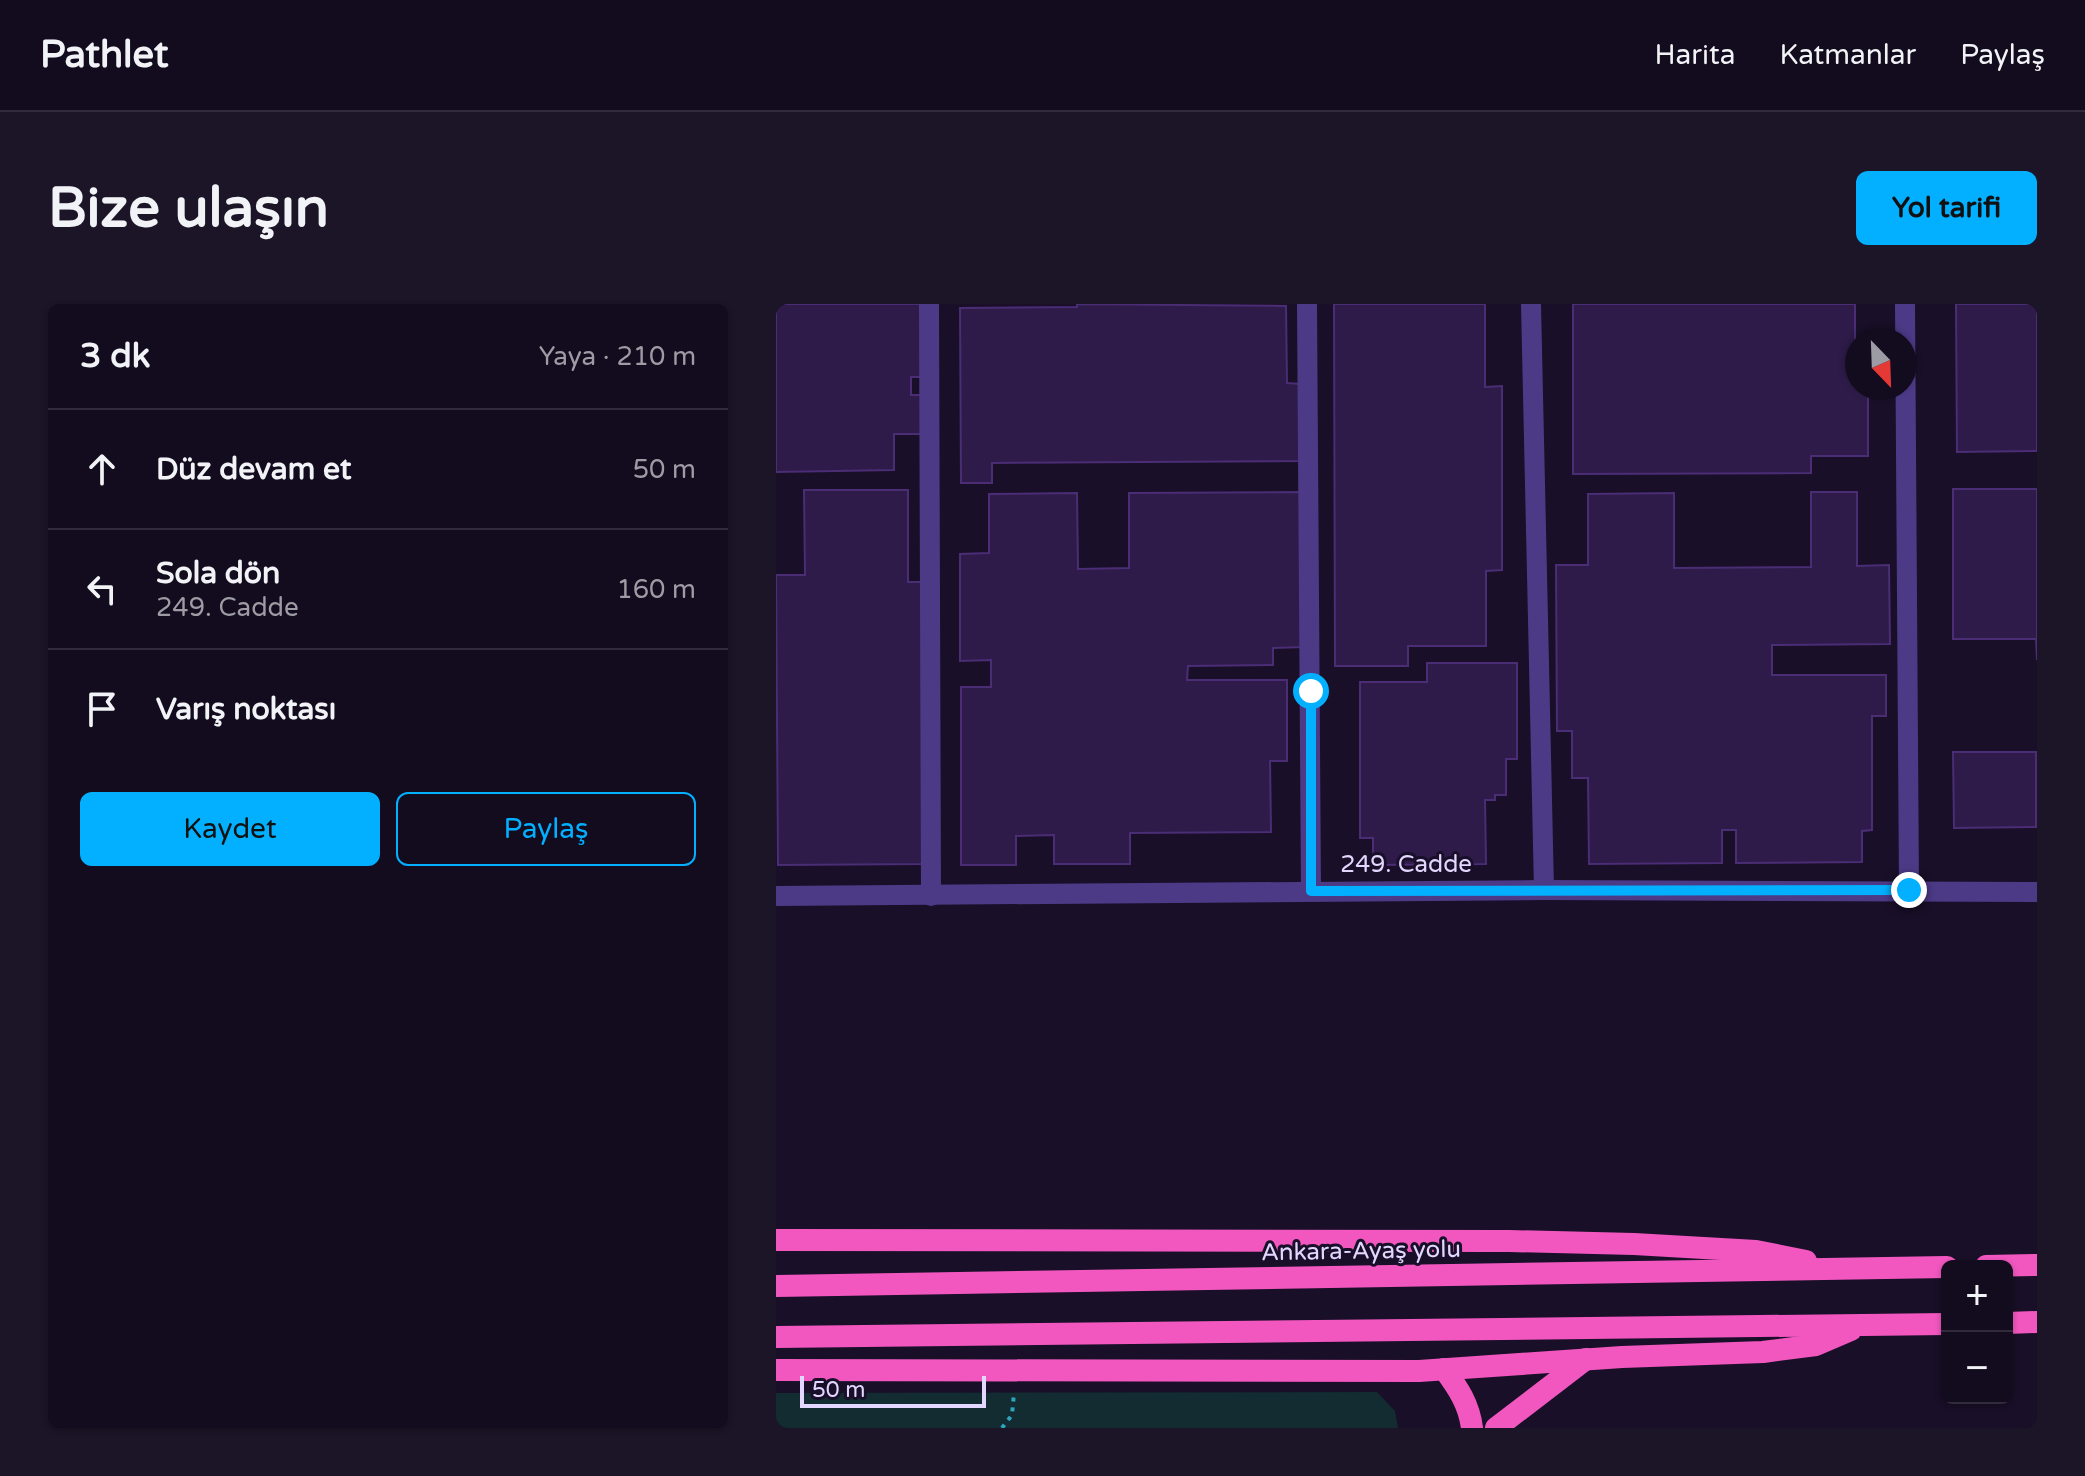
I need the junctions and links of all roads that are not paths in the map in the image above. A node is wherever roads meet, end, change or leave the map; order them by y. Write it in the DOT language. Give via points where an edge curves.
graph roads {
  1 [pos="929,304"];
  2 [pos="1307,304"];
  3 [pos="1531,304"];
  4 [pos="1905,304"];
  5 [pos="1544,890"];
  6 [pos="1909,890"];
  7 [pos="1311,891"];
  8 [pos="2037,892"];
  9 [pos="776,896"];
  10 [pos="931,896"];
  11 [pos="776,1240"];
  12 [pos="2013,1265"];
  13 [pos="2037,1265"];
  14 [pos="1941,1267"];
  15 [pos="1830,1269"];
  16 [pos="776,1286"];
  17 [pos="2037,1322"];
  18 [pos="2013,1323"];
  19 [pos="1941,1324"];
  20 [pos="1859,1326"];
  21 [pos="776,1337"];
  22 [pos="1586,1359"];
  23 [pos="1444,1369"];
  24 [pos="776,1370"];
  25 [pos="1472,1428"];
  26 [pos="1496,1428"];
  1 -- 10 [label="street"];
  2 -- 7 [label="street"];
  3 -- 5 [label="street"];
  4 -- 6 [label="street"];
  5 -- 6 [label="street, 249. Cadde"];
  5 -- 7 [label="street, 249. Cadde"];
  6 -- 8 [label="street, 249. Cadde"];
  7 -- 10 [label="street, 249. Cadde"];
  9 -- 10 [label="street, 249. Cadde"];
  11 -- 15 [label="highway" via="1634,1244 1756,1251"];
  12 -- 13 [label="highway"];
  14 -- 15 [label="highway, Ankara-Ayaş yolu"];
  15 -- 16 [label="highway, Ankara-Ayaş yolu"];
  17 -- 18 [label="highway"];
  19 -- 20 [label="highway"];
  20 -- 21 [label="highway"];
  20 -- 22 [label="highway" via="1816,1345 1763,1352"];
  22 -- 23 [label="highway"];
  22 -- 26 [label="highway"];
  23 -- 24 [label="highway"];
  23 -- 25 [label="highway" via="1460,1390"];
}
